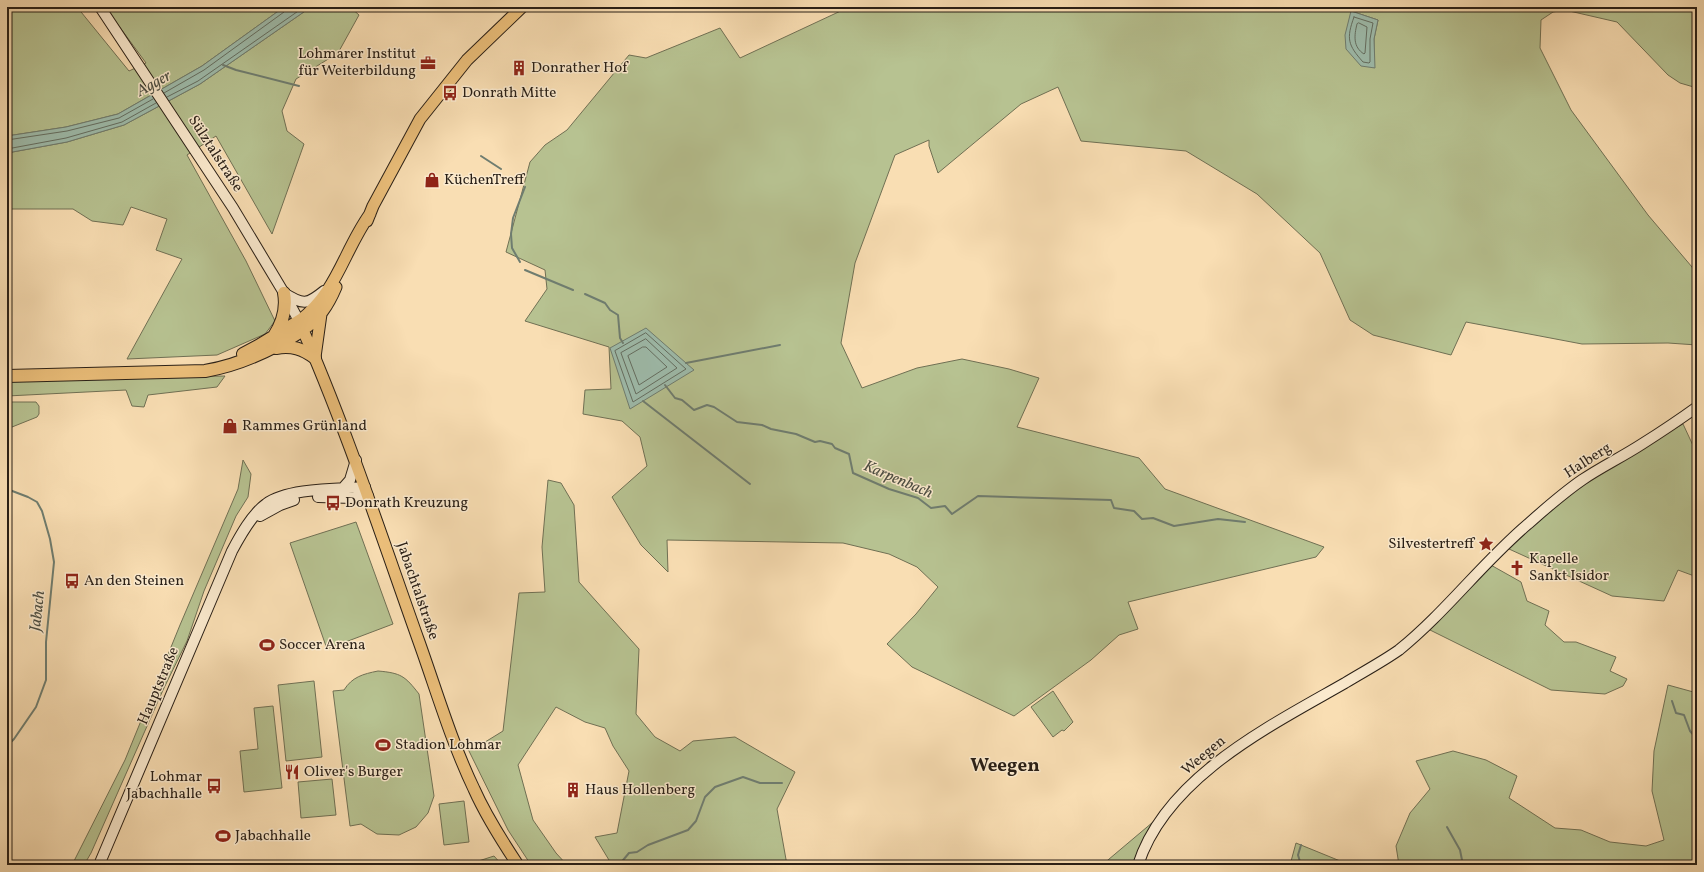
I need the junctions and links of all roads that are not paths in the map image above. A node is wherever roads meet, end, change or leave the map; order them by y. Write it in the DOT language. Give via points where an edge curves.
graph roads {
  1 [pos="100,7"];
  2 [pos="522,7"];
  3 [pos="370,214"];
  4 [pos="361,227"];
  5 [pos="284,293"];
  6 [pos="321,314"];
  7 [pos="301,325"];
  8 [pos="273,343"];
  9 [pos="315,358"];
  10 [pos="7,370"];
  11 [pos="7,376"];
  12 [pos="1697,407"];
  13 [pos="356,460"];
  14 [pos="342,489"];
  15 [pos="366,491"];
  16 [pos="251,522"];
  17 [pos="1281,721"];
  18 [pos="99,865"];
  19 [pos="518,865"];
  20 [pos="1138,865"];
  1 -- 5 [label="main road, Sülztalstraße" via="233,208"];
  2 -- 3 [label="main road" via="466,60 420,119"];
  3 -- 4 [label="main road"];
  3 -- 6 [label="main road" via="333,296"];
  4 -- 5 [label="main road" via="324,291 311,301 304,302"];
  4 -- 7 [label="main road" via="333,284"];
  5 -- 7 [label="main road, Sülztalstraße"];
  5 -- 8 [label="highway" via="285,311"];
  6 -- 7 [label="main road" via="317,320"];
  6 -- 9 [label="main road"];
  7 -- 8 [label="highway"];
  7 -- 9 [label="main road, Jabachtalstraße"];
  8 -- 9 [label="highway" via="295,347"];
  8 -- 10 [label="highway" via="258,346 239,356 203,364"];
  8 -- 11 [label="highway" via="233,365 205,371"];
  9 -- 13 [label="main road, Jabachtalstraße"];
  12 -- 17 [label="main road, Halberg" via="1581,481 1526,525 1425,628 1397,651"];
  13 -- 14 [label="main road" via="350,480"];
  13 -- 15 [label="main road, Jabachtalstraße"];
  14 -- 15 [label="main road"];
  14 -- 16 [label="main road, Hauptstraße" via="277,498 266,504"];
  15 -- 16 [label="main road" via="353,498 316,497 285,503"];
  15 -- 19 [label="main road, Jabachtalstraße" via="460,756 474,790"];
  16 -- 18 [label="main road, Hauptstraße" via="232,551"];
  17 -- 20 [label="main road, Weegen" via="1210,767 1170,807 1155,825"];
}
